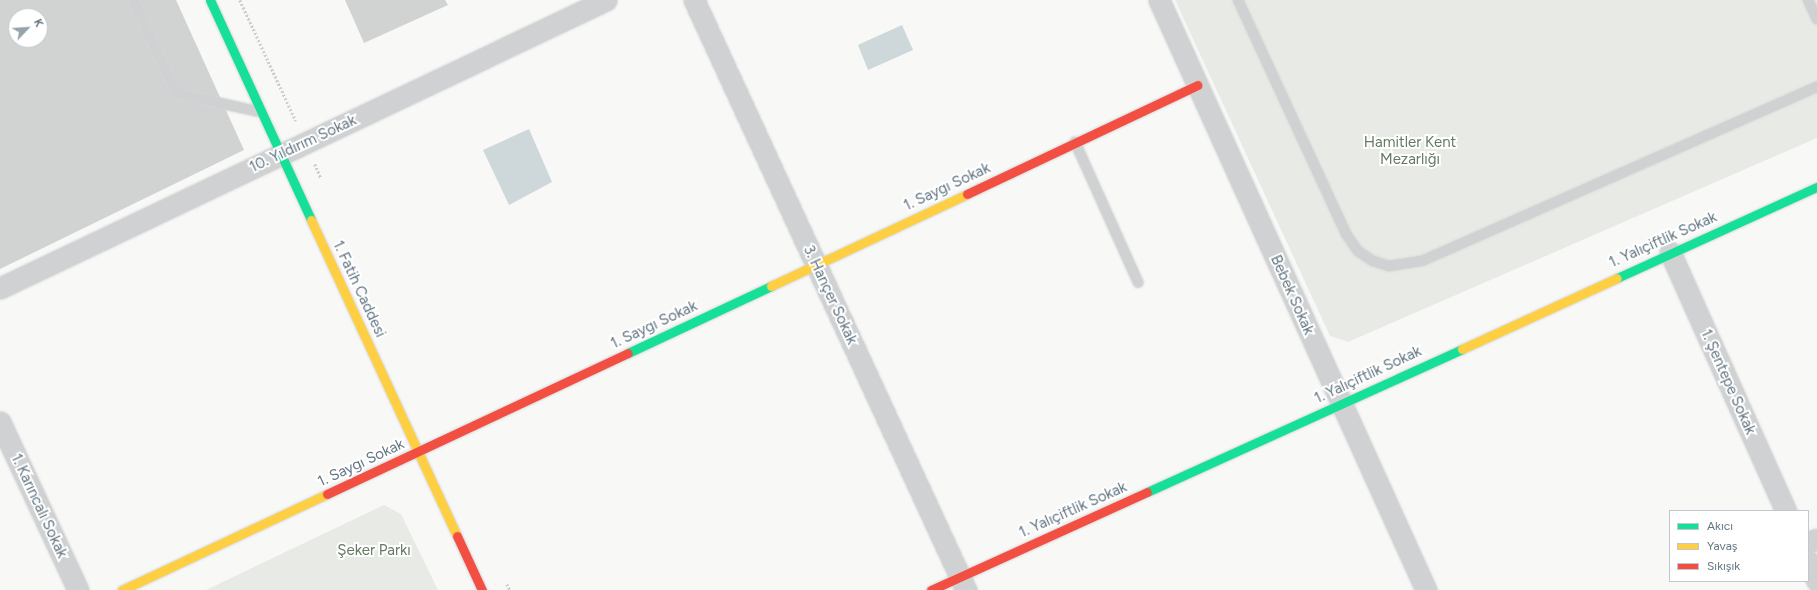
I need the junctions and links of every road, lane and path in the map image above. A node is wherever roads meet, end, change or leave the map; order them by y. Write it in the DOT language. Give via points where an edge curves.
graph roads {
  1 [pos="133,0"];
  2 [pos="210,0"];
  3 [pos="606,0"];
  4 [pos="694,0"];
  5 [pos="1159,0"];
  6 [pos="1238,0"];
  7 [pos="1808,0"];
  8 [pos="1817,19"];
  9 [pos="1198,85"];
  10 [pos="1817,87"];
  11 [pos="261,112"];
  12 [pos="1075,142"];
  13 [pos="281,154"];
  14 [pos="1817,187"];
  15 [pos="1670,252"];
  16 [pos="816,264"];
  17 [pos="1138,282"];
  18 [pos="0,288"];
  19 [pos="1341,403"];
  20 [pos="0,422"];
  21 [pos="418,451"];
  22 [pos="1786,510"];
  23 [pos="1809,563"];
  24 [pos="1817,581"];
  25 [pos="963,583"];
  26 [pos="78,590"];
  27 [pos="122,590"];
  28 [pos="482,590"];
  29 [pos="931,590"];
  30 [pos="1426,590"];
  1 -- 11 [label="lane" via="177,94"];
  2 -- 11 [label="street, 1. Fatih Caddesi"];
  3 -- 13 [label="street, 10. Yıldırım Sokak"];
  4 -- 16 [label="street, 3. Hançer Sokak"];
  5 -- 9 [label="street, Bebek Sokak"];
  6 -- 10 [label="lane" via="1346,234 1358,251 1373,261 1389,266 1422,261"];
  7 -- 8 [label="lane"];
  9 -- 12 [label="street, 1. Saygı Sokak"];
  9 -- 19 [label="street, Bebek Sokak"];
  11 -- 13 [label="street, 1. Fatih Caddesi"];
  12 -- 16 [label="street, 1. Saygı Sokak"];
  12 -- 17 [label="lane"];
  13 -- 18 [label="street, 10. Yıldırım Sokak"];
  13 -- 21 [label="street, 1. Fatih Caddesi"];
  14 -- 15 [label="street, 1. Yalıçiftlik Sokak"];
  15 -- 19 [label="street, 1. Yalıçiftlik Sokak"];
  15 -- 22 [label="street, 1. Şentepe Sokak"];
  16 -- 21 [label="street, 1. Saygı Sokak"];
  16 -- 25 [label="street, 3. Hançer Sokak"];
  19 -- 25 [label="street, 1. Yalıçiftlik Sokak"];
  19 -- 30 [label="street, Bebek Sokak"];
  20 -- 26 [label="street, 1. Karıncalı Sokak"];
  21 -- 27 [label="street, 1. Saygı Sokak"];
  21 -- 28 [label="street, 1. Fatih Caddesi"];
  23 -- 24 [label="street"];
  25 -- 29 [label="street, 1. Yalıçiftlik Sokak"];
}
